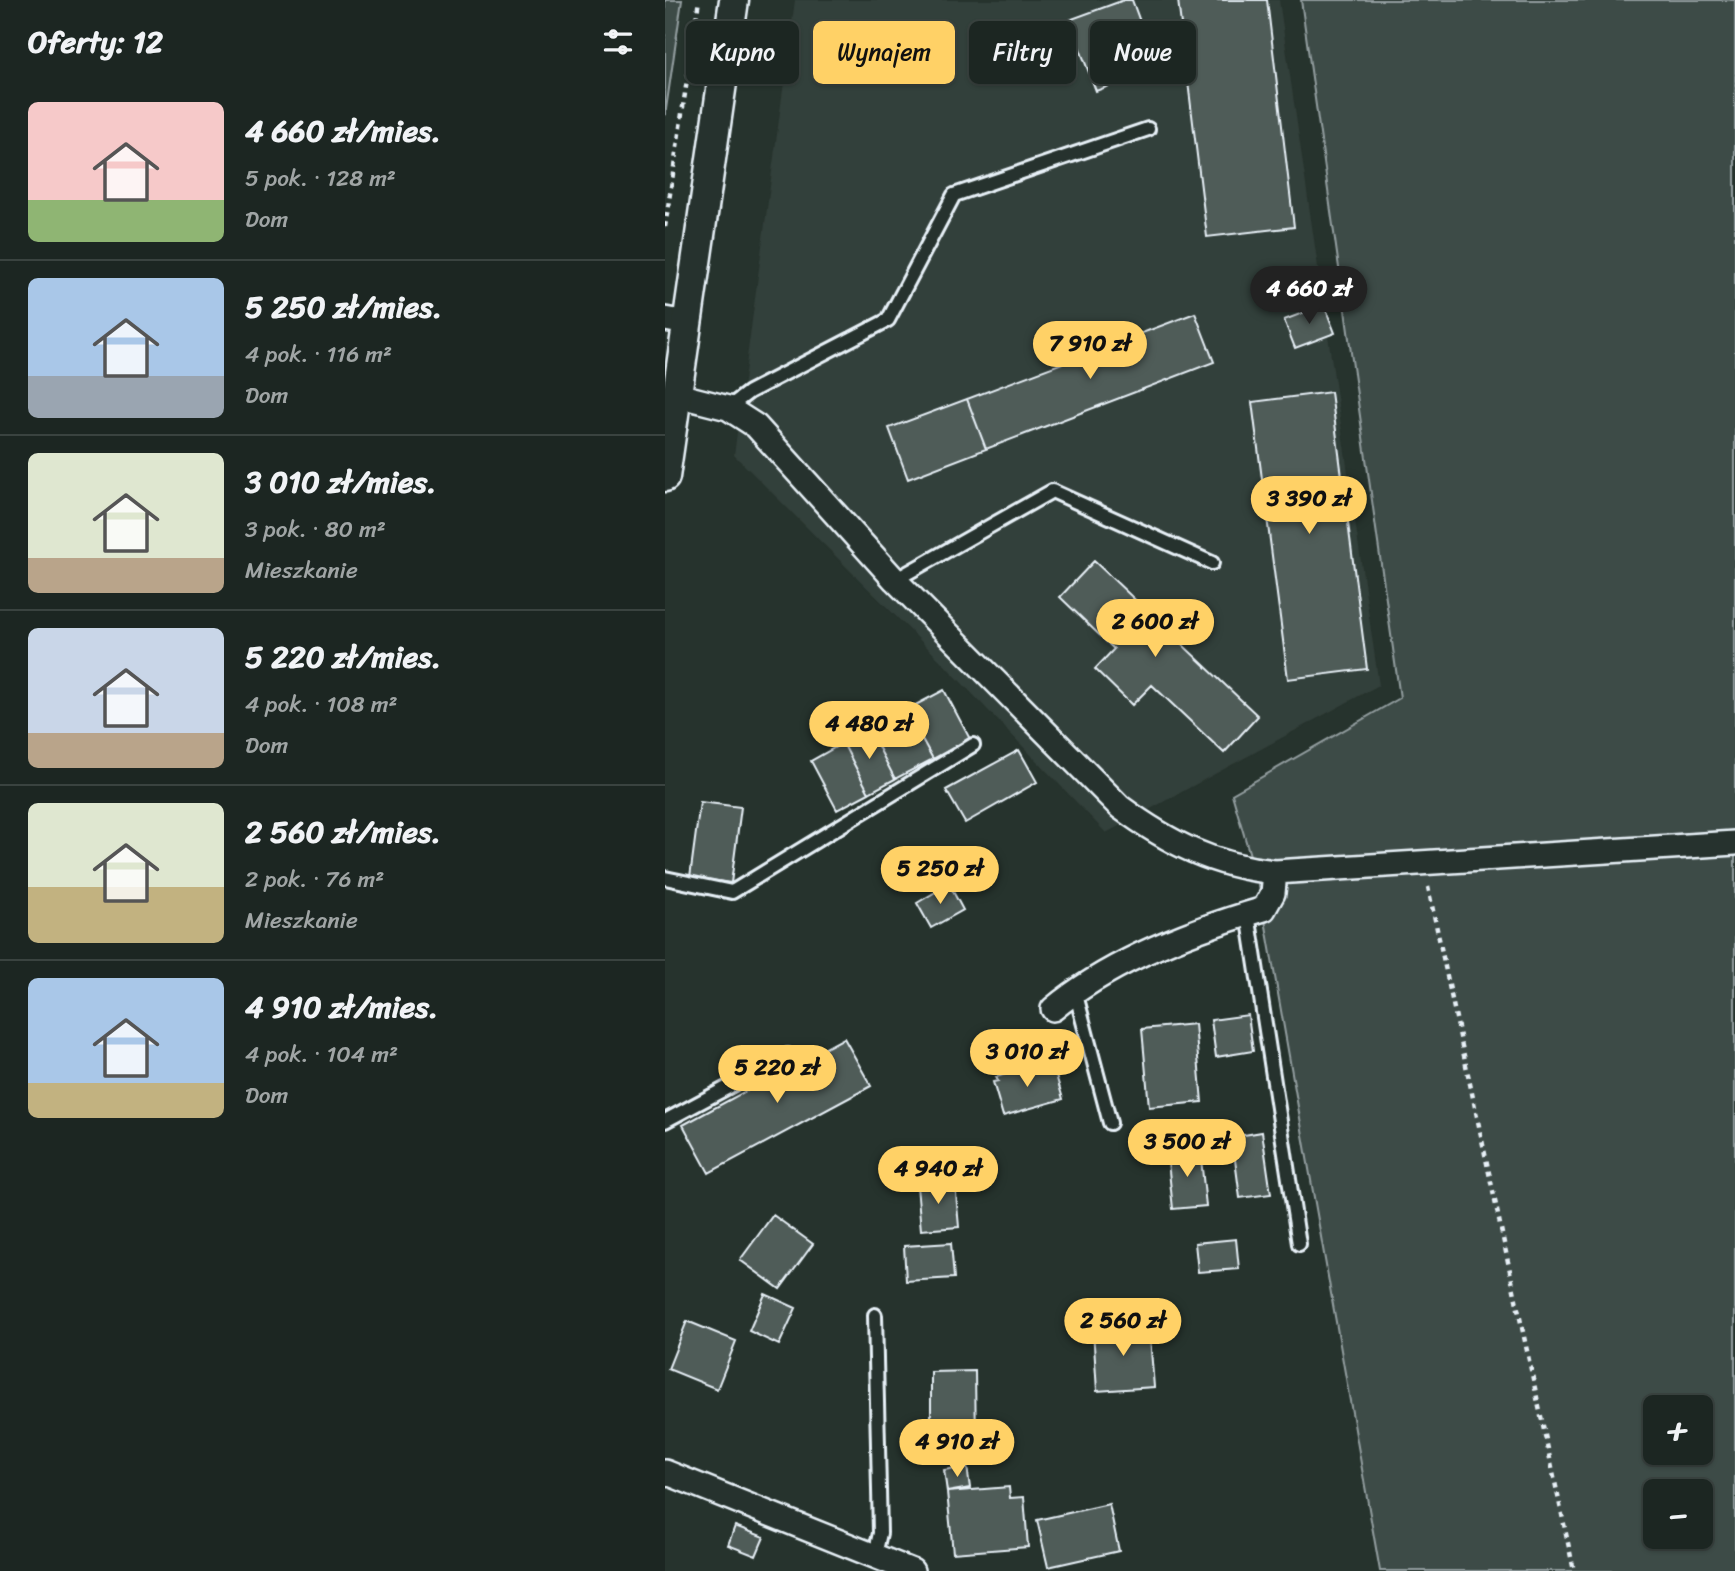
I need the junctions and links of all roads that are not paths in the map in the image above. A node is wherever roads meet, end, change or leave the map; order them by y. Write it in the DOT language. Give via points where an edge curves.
graph roads {
  1 [pos="734,0"];
  2 [pos="1148,129"];
  3 [pos="676,321"];
  4 [pos="677,395"];
  5 [pos="728,408"];
  6 [pos="665,477"];
  7 [pos="1212,563"];
  8 [pos="895,580"];
  9 [pos="972,745"];
  10 [pos="1735,843"];
  11 [pos="1275,872"];
  12 [pos="665,878"];
  13 [pos="1248,914"];
  14 [pos="1075,990"];
  15 [pos="1053,1009"];
  16 [pos="788,1055"];
  17 [pos="665,1121"];
  18 [pos="1110,1123"];
  19 [pos="1299,1244"];
  20 [pos="875,1315"];
  21 [pos="665,1472"];
  22 [pos="874,1555"];
  23 [pos="912,1571"];
  1 -- 3 [label="street"];
  2 -- 5 [label="lane" via="954,195 888,320"];
  3 -- 4 [label="street"];
  4 -- 5 [label="street"];
  4 -- 6 [label="street"];
  5 -- 8 [label="street" via="756,426"];
  7 -- 8 [label="lane" via="1052,491"];
  8 -- 11 [label="street" via="1120,807 1160,836 1200,853"];
  9 -- 12 [label="lane" via="732,892"];
  10 -- 11 [label="street"];
  11 -- 13 [label="street" via="1273,892 1264,909"];
  13 -- 14 [label="street" via="1135,958"];
  13 -- 19 [label="lane"];
  14 -- 15 [label="street"];
  14 -- 18 [label="lane"];
  16 -- 17 [label="lane"];
  20 -- 22 [label="lane" via="880,1533"];
  21 -- 22 [label="street"];
  22 -- 23 [label="street"];
}
